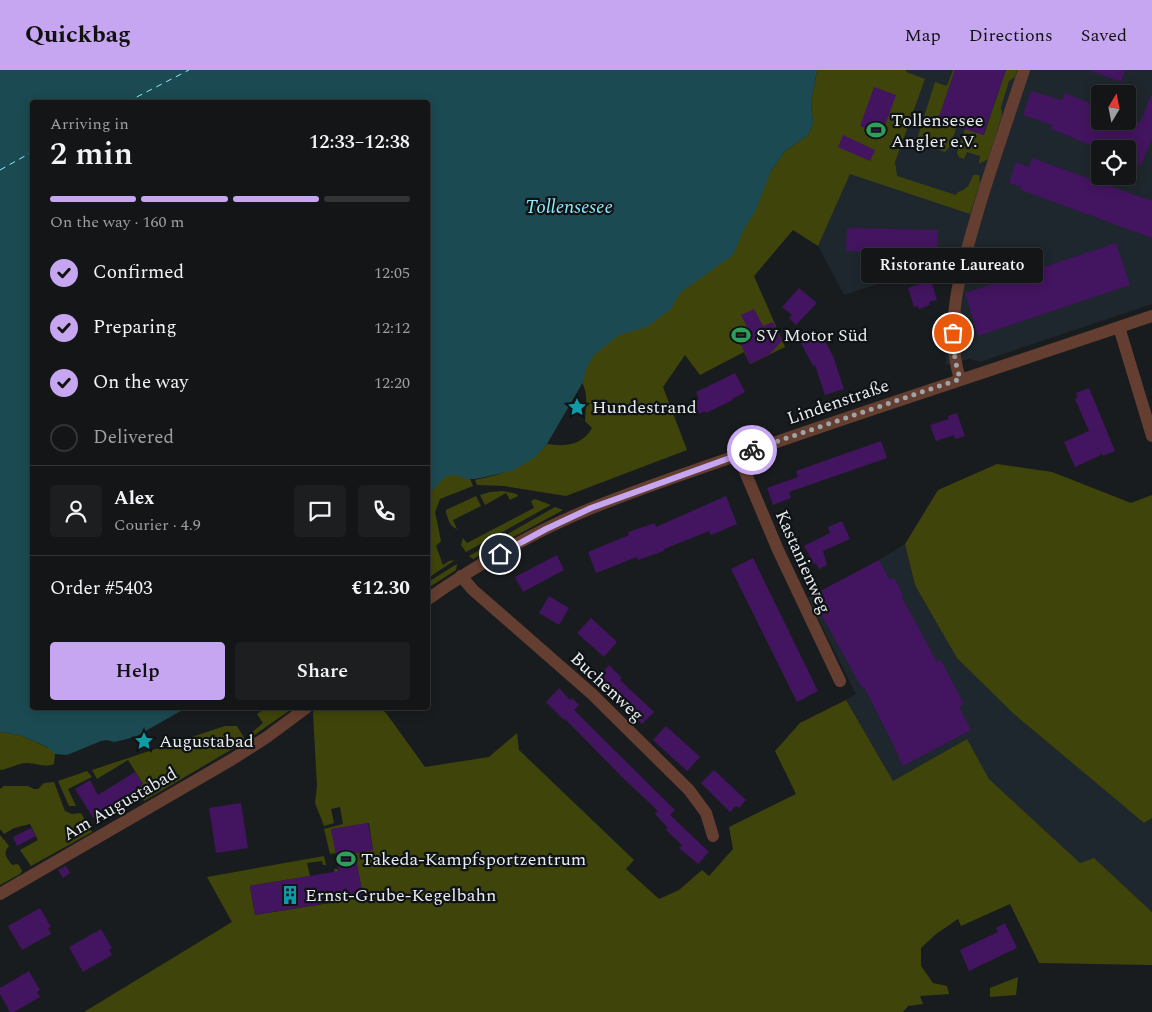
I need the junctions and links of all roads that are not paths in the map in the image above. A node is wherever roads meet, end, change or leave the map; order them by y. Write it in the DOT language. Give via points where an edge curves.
graph roads {
  1 [pos="1024,70"];
  2 [pos="1152,316"];
  3 [pos="1119,327"];
  4 [pos="960,379"];
  5 [pos="1152,436"];
  6 [pos="738,455"];
  7 [pos="461,576"];
  8 [pos="430,598"];
  9 [pos="840,681"];
  10 [pos="303,710"];
  11 [pos="713,836"];
  12 [pos="0,894"];
  1 -- 4 [label="street" via="987,181 960,283 953,333"];
  2 -- 3 [label="street, Lindenstraße"];
  3 -- 4 [label="street, Lindenstraße"];
  3 -- 5 [label="street"];
  4 -- 6 [label="street, Lindenstraße"];
  6 -- 7 [label="street, Lindenstraße" via="585,511"];
  6 -- 9 [label="street, Kastanienweg" via="778,550"];
  7 -- 8 [label="street"];
  7 -- 11 [label="street, Buchenweg" via="472,590 592,694 689,790 706,814"];
  10 -- 12 [label="street, Am Augustabad" via="231,760"];
}
